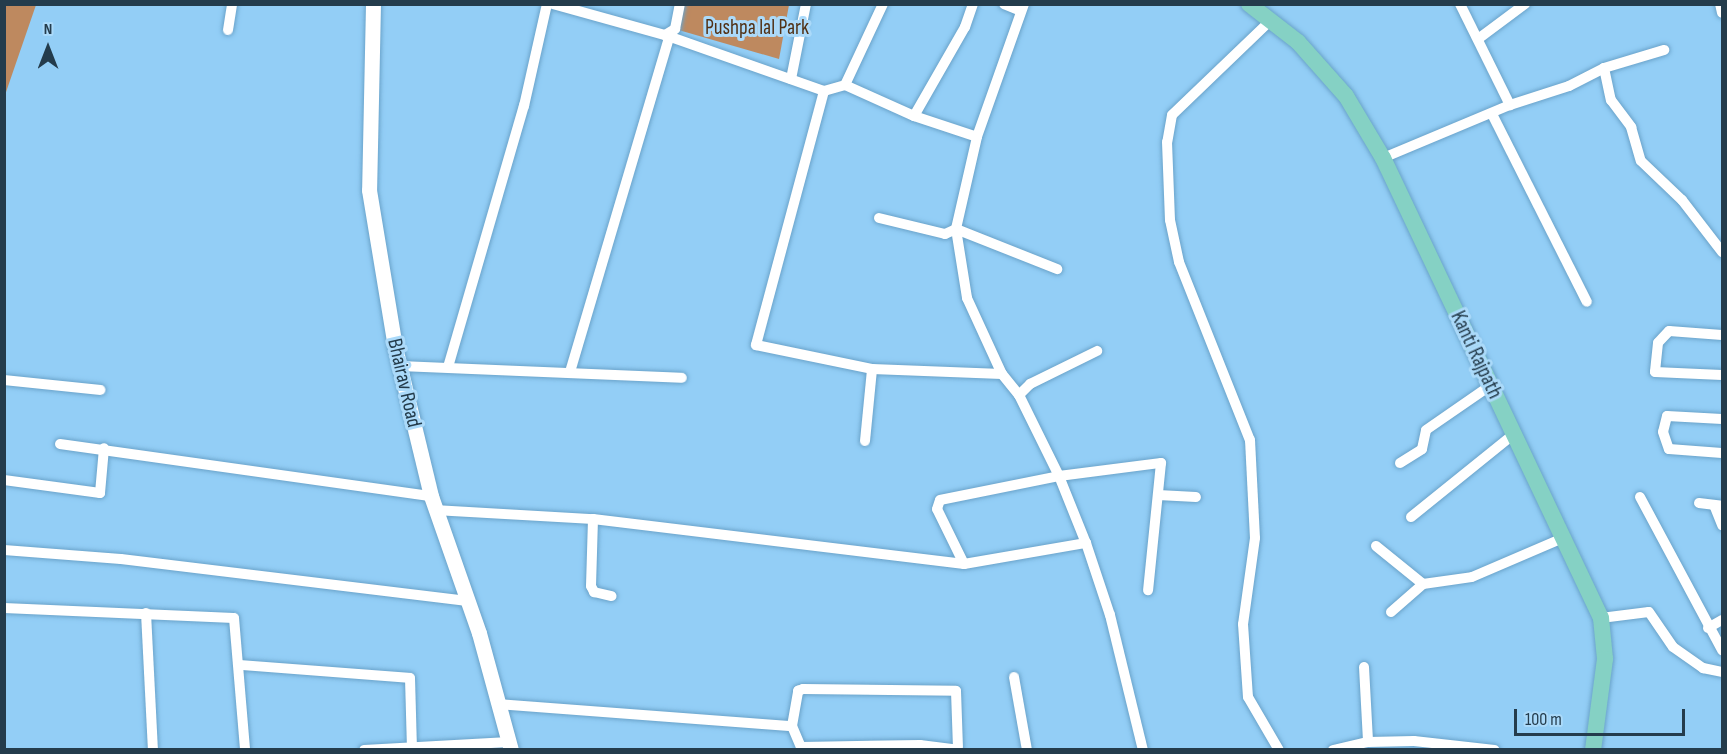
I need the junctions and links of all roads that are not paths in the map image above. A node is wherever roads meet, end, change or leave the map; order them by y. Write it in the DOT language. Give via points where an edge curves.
graph roads {
  1 [pos="232,4"];
  2 [pos="373,4"];
  3 [pos="547,4"];
  4 [pos="553,4"];
  5 [pos="680,4"];
  6 [pos="806,4"];
  7 [pos="883,4"];
  8 [pos="973,4"];
  9 [pos="1004,4"];
  10 [pos="1249,4"];
  11 [pos="1460,4"];
  12 [pos="1525,4"];
  13 [pos="1720,4"];
  14 [pos="1023,8"];
  15 [pos="1722,13"];
  16 [pos="1271,20"];
  17 [pos="228,30"];
  18 [pos="667,37"];
  19 [pos="1478,39"];
  20 [pos="1664,50"];
  21 [pos="1604,68"];
  22 [pos="791,79"];
  23 [pos="845,85"];
  24 [pos="824,91"];
  25 [pos="1510,105"];
  26 [pos="914,116"];
  27 [pos="1492,116"];
  28 [pos="977,137"];
  29 [pos="1383,158"];
  30 [pos="879,218"];
  31 [pos="956,229"];
  32 [pos="1722,252"];
  33 [pos="1057,269"];
  34 [pos="1587,302"];
  35 [pos="1722,335"];
  36 [pos="1097,351"];
  37 [pos="399,366"];
  38 [pos="448,367"];
  39 [pos="872,369"];
  40 [pos="570,372"];
  41 [pos="1002,374"];
  42 [pos="1722,375"];
  43 [pos="682,378"];
  44 [pos="4,380"];
  45 [pos="1491,385"];
  46 [pos="100,390"];
  47 [pos="1019,395"];
  48 [pos="1722,419"];
  49 [pos="1514,434"];
  50 [pos="865,441"];
  51 [pos="60,444"];
  52 [pos="104,448"];
  53 [pos="1722,453"];
  54 [pos="1400,463"];
  55 [pos="1059,476"];
  56 [pos="4,480"];
  57 [pos="1158,495"];
  58 [pos="1640,496"];
  59 [pos="1196,497"];
  60 [pos="433,503"];
  61 [pos="1699,503"];
  62 [pos="1718,505"];
  63 [pos="1411,517"];
  64 [pos="593,519"];
  65 [pos="1722,525"];
  66 [pos="1563,538"];
  67 [pos="1086,543"];
  68 [pos="1376,546"];
  69 [pos="4,550"];
  70 [pos="964,564"];
  71 [pos="1423,584"];
  72 [pos="1148,590"];
  73 [pos="612,596"];
  74 [pos="469,601"];
  75 [pos="4,608"];
  76 [pos="1391,612"];
  77 [pos="146,613"];
  78 [pos="1601,618"];
  79 [pos="1722,620"];
  80 [pos="1708,628"];
  81 [pos="1722,650"];
  82 [pos="241,665"];
  83 [pos="1364,667"];
  84 [pos="1722,672"];
  85 [pos="1014,677"];
  86 [pos="497,704"];
  87 [pos="792,726"];
  88 [pos="1368,742"];
  89 [pos="510,746"];
  90 [pos="412,748"];
  91 [pos="801,748"];
  92 [pos="958,748"];
  93 [pos="1492,749"];
  94 [pos="153,750"];
  95 [pos="245,750"];
  96 [pos="364,750"];
  97 [pos="1026,750"];
  98 [pos="1143,750"];
  99 [pos="1280,750"];
  100 [pos="1333,750"];
  101 [pos="1593,750"];
  1 -- 17 [label="street"];
  2 -- 37 [label="main road, Bhairav Road" via="369,190"];
  3 -- 38 [label="street" via="524,106"];
  4 -- 18 [label="street"];
  5 -- 18 [label="street" via="675,29"];
  6 -- 22 [label="street"];
  7 -- 23 [label="street"];
  8 -- 26 [label="street"];
  9 -- 14 [label="street"];
  10 -- 16 [label="main road, Kanti Rajpath"];
  11 -- 19 [label="street"];
  12 -- 19 [label="street"];
  13 -- 15 [label="street"];
  14 -- 28 [label="street"];
  16 -- 29 [label="main road, Kanti Rajpath" via="1298,42 1346,96"];
  16 -- 99 [label="street" via="1172,115 1167,142 1170,219 1179,262 1250,440 1255,538 1243,624 1248,697"];
  18 -- 22 [label="street"];
  18 -- 40 [label="street"];
  19 -- 25 [label="street"];
  20 -- 21 [label="street"];
  21 -- 25 [label="street" via="1569,86"];
  21 -- 32 [label="street" via="1611,100 1631,127 1641,161 1682,200"];
  22 -- 24 [label="street"];
  23 -- 24 [label="street"];
  23 -- 26 [label="street"];
  24 -- 39 [label="street" via="756,345"];
  25 -- 27 [label="street"];
  26 -- 28 [label="street"];
  27 -- 29 [label="street"];
  27 -- 34 [label="street"];
  28 -- 31 [label="street"];
  29 -- 45 [label="main road, Kanti Rajpath"];
  30 -- 31 [label="street" via="945,234"];
  31 -- 33 [label="street"];
  31 -- 41 [label="street" via="967,298"];
  35 -- 42 [label="street" via="1669,331 1658,343 1655,372"];
  36 -- 47 [label="street" via="1030,384"];
  37 -- 38 [label="street"];
  37 -- 60 [label="main road, Bhairav Road"];
  38 -- 40 [label="street"];
  39 -- 41 [label="street"];
  39 -- 50 [label="street"];
  40 -- 43 [label="street"];
  41 -- 47 [label="street"];
  44 -- 46 [label="street"];
  45 -- 49 [label="main road, Kanti Rajpath"];
  45 -- 54 [label="street" via="1426,430 1422,449"];
  47 -- 55 [label="street"];
  48 -- 53 [label="street" via="1667,416 1663,432 1664,444 1669,448"];
  49 -- 63 [label="street"];
  49 -- 66 [label="main road, Kanti Rajpath"];
  51 -- 52 [label="street"];
  52 -- 56 [label="street" via="100,493"];
  52 -- 60 [label="street"];
  55 -- 57 [label="street" via="1161,463"];
  55 -- 67 [label="street"];
  55 -- 70 [label="street" via="940,500 937,509"];
  57 -- 59 [label="street"];
  57 -- 72 [label="street"];
  58 -- 80 [label="street"];
  60 -- 64 [label="street"];
  60 -- 74 [label="main road, Bhairav Road"];
  61 -- 62 [label="street"];
  62 -- 65 [label="street"];
  64 -- 70 [label="street"];
  64 -- 73 [label="street" via="591,586 594,592"];
  66 -- 71 [label="street" via="1472,577"];
  66 -- 78 [label="main road, Kanti Rajpath"];
  67 -- 70 [label="street"];
  67 -- 98 [label="street" via="1110,615"];
  68 -- 71 [label="street"];
  69 -- 74 [label="street" via="121,559"];
  71 -- 76 [label="street"];
  74 -- 86 [label="main road, Bhairav Road"];
  75 -- 77 [label="street"];
  77 -- 82 [label="street" via="234,618"];
  77 -- 94 [label="street"];
  78 -- 84 [label="street" via="1649,612 1673,647 1703,668"];
  78 -- 101 [label="main road, Kanti Rajpath" via="1605,660"];
  79 -- 80 [label="street"];
  80 -- 81 [label="street"];
  82 -- 90 [label="street" via="410,678"];
  82 -- 95 [label="street"];
  83 -- 88 [label="street"];
  85 -- 97 [label="street"];
  86 -- 87 [label="street"];
  86 -- 89 [label="main road, Bhairav Road"];
  87 -- 91 [label="street"];
  87 -- 92 [label="street" via="798,691 803,689 956,691"];
  88 -- 93 [label="street" via="1414,741"];
  88 -- 100 [label="street"];
  89 -- 90 [label="street"];
  90 -- 96 [label="street"];
  91 -- 92 [label="street"];
}
